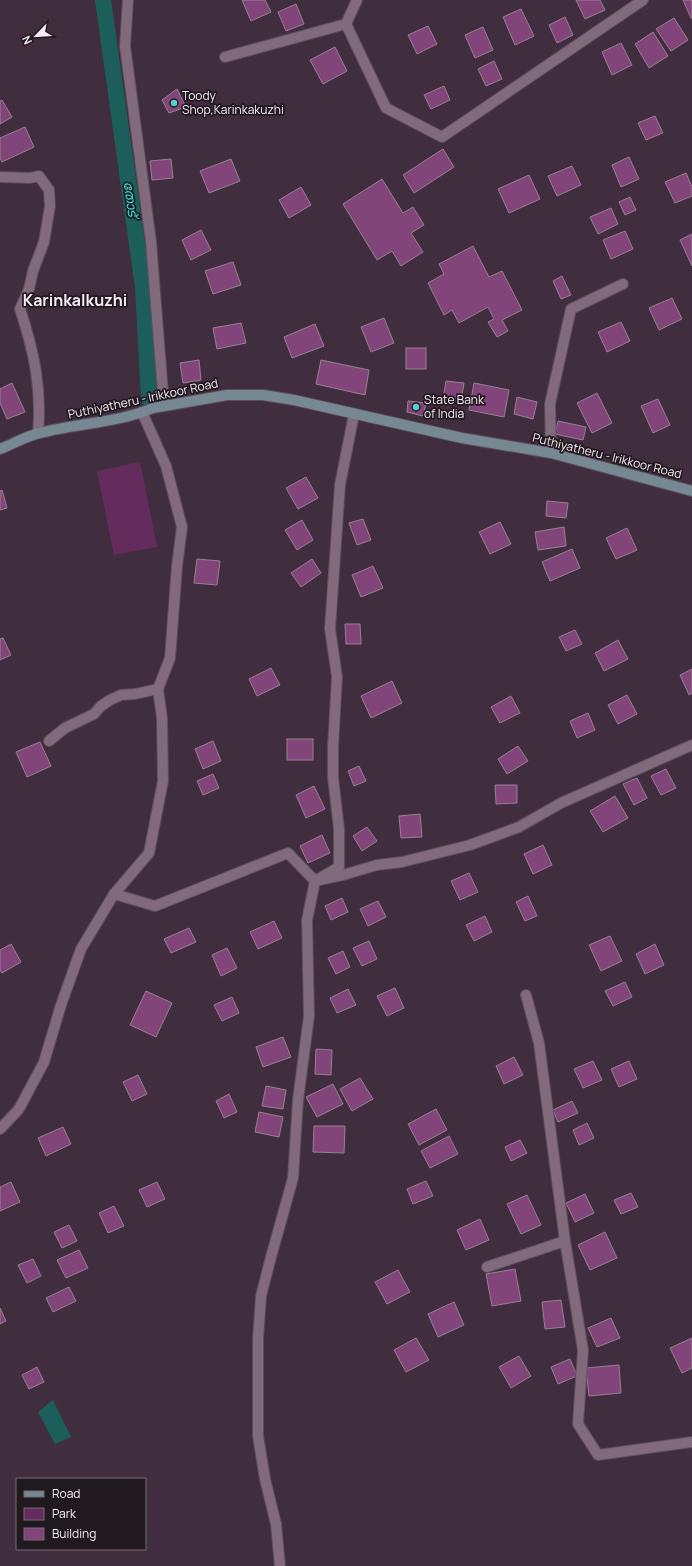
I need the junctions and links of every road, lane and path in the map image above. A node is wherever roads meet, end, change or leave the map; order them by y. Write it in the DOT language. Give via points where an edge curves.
graph roads {
  1 [pos="128,0"];
  2 [pos="356,0"];
  3 [pos="643,0"];
  4 [pos="346,24"];
  5 [pos="225,57"];
  6 [pos="0,177"];
  7 [pos="623,284"];
  8 [pos="164,406"];
  9 [pos="142,412"];
  10 [pos="354,414"];
  11 [pos="38,433"];
  12 [pos="0,449"];
  13 [pos="551,453"];
  14 [pos="692,491"];
  15 [pos="158,688"];
  16 [pos="49,741"];
  17 [pos="692,744"];
  18 [pos="315,881"];
  19 [pos="114,894"];
  20 [pos="526,995"];
  21 [pos="0,1129"];
  22 [pos="565,1241"];
  23 [pos="487,1267"];
  24 [pos="692,1442"];
  25 [pos="280,1566"];
  1 -- 8 [label="street" via="125,46 151,242"];
  2 -- 4 [label="street"];
  3 -- 4 [label="street" via="442,137 386,108"];
  4 -- 5 [label="street"];
  6 -- 11 [label="street" via="39,176 49,190 50,206 44,242 20,309 29,335 38,382"];
  7 -- 13 [label="street" via="572,309 550,404"];
  8 -- 9 [label="main road, Puthiyatheru - Irikkoor Road"];
  8 -- 10 [label="main road, Puthiyatheru - Irikkoor Road" via="227,395 263,395"];
  9 -- 11 [label="main road, Puthiyatheru - Irikkoor Road"];
  9 -- 15 [label="street" via="166,466 182,527 170,658"];
  10 -- 13 [label="main road, Puthiyatheru - Irikkoor Road" via="462,438"];
  10 -- 18 [label="street" via="340,485 330,629 337,677 333,777 339,829 338,867"];
  11 -- 12 [label="main road, Puthiyatheru - Irikkoor Road"];
  13 -- 14 [label="main road, Puthiyatheru - Irikkoor Road"];
  15 -- 16 [label="street" via="121,695 110,700 94,714 66,728"];
  15 -- 19 [label="street" via="162,718 163,781 149,853"];
  17 -- 18 [label="street" via="561,803 519,827 470,845"];
  18 -- 19 [label="street" via="288,853 155,906"];
  18 -- 25 [label="street" via="307,920 309,1016 298,1100 293,1178 261,1296 258,1340 258,1436 276,1524"];
  19 -- 21 [label="street" via="81,949 44,1062 18,1109"];
  20 -- 22 [label="street" via="539,1043"];
  22 -- 23 [label="street"];
  22 -- 24 [label="street" via="583,1350 578,1424 598,1455"];
}
